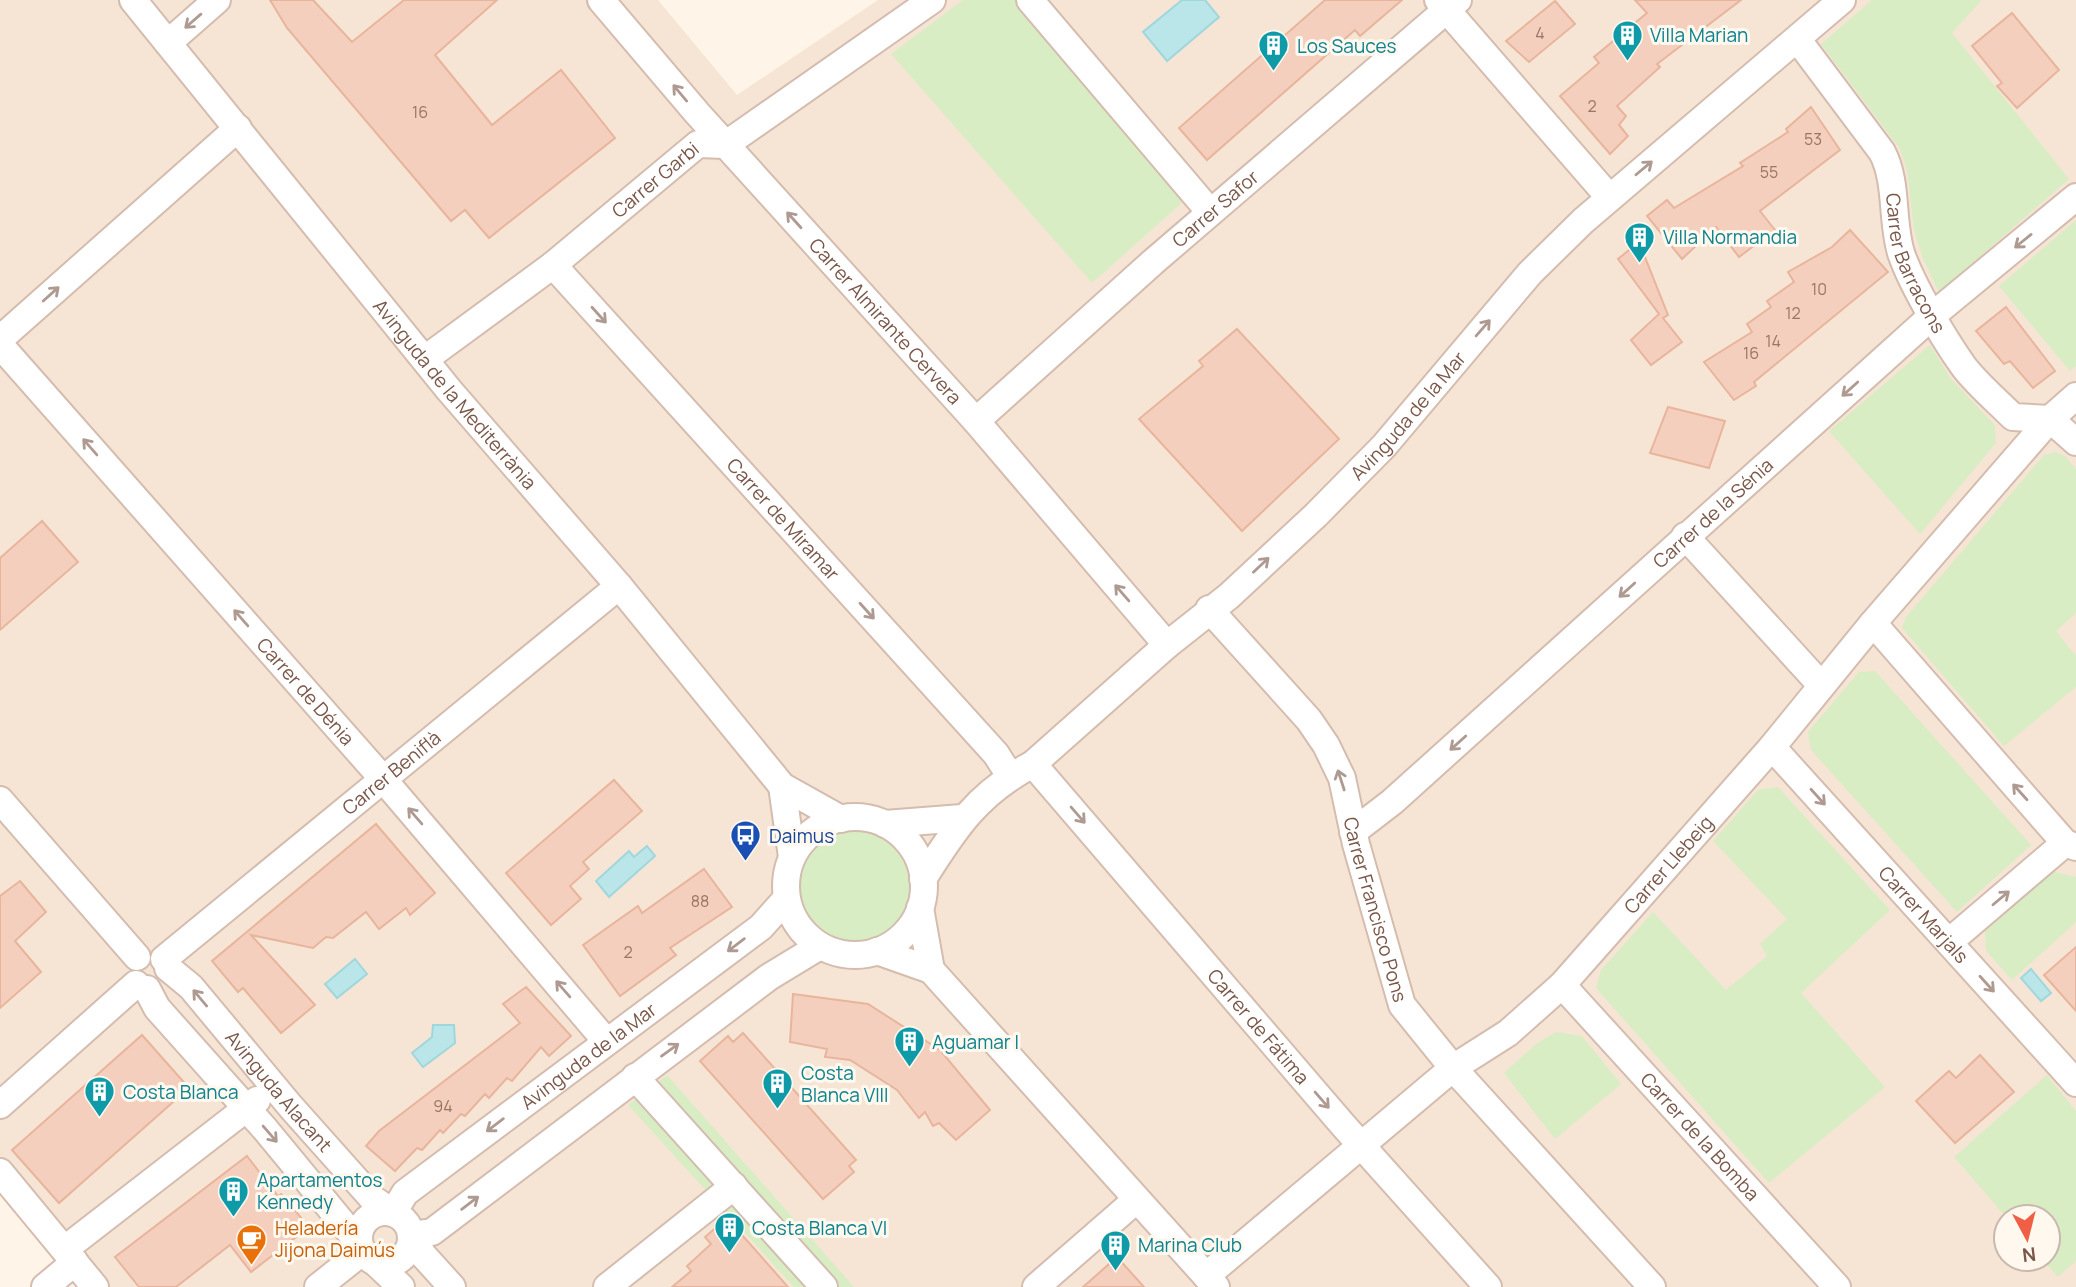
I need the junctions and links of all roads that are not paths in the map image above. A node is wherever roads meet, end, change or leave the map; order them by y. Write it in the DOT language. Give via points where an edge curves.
graph roads {
  1 [pos="133,0"];
  2 [pos="217,0"];
  3 [pos="601,0"];
  4 [pos="932,0"];
  5 [pos="1030,0"];
  6 [pos="1842,0"];
  7 [pos="1447,3"];
  8 [pos="1798,40"];
  9 [pos="168,43"];
  10 [pos="239,128"];
  11 [pos="725,145"];
  12 [pos="1609,197"];
  13 [pos="2076,197"];
  14 [pos="1210,212"];
  15 [pos="554,265"];
  16 [pos="1933,315"];
  17 [pos="0,339"];
  18 [pos="0,345"];
  19 [pos="425,359"];
  20 [pos="2076,396"];
  21 [pos="2050,419"];
  22 [pos="976,421"];
  23 [pos="2076,442"];
  24 [pos="1685,537"];
  25 [pos="619,586"];
  26 [pos="1209,609"];
  27 [pos="1873,622"];
  28 [pos="1167,645"];
  29 [pos="1821,685"];
  30 [pos="1772,747"];
  31 [pos="1021,770"];
  32 [pos="383,779"];
  33 [pos="782,786"];
  34 [pos="0,800"];
  35 [pos="962,818"];
  36 [pos="841,819"];
  37 [pos="885,824"];
  38 [pos="1353,832"];
  39 [pos="2071,845"];
  40 [pos="792,857"];
  41 [pos="923,879"];
  42 [pos="786,899"];
  43 [pos="920,908"];
  44 [pos="1948,942"];
  45 [pos="820,946"];
  46 [pos="877,951"];
  47 [pos="137,957"];
  48 [pos="166,964"];
  49 [pos="931,970"];
  50 [pos="1562,985"];
  51 [pos="141,987"];
  52 [pos="606,1041"];
  53 [pos="1453,1068"];
  54 [pos="635,1077"];
  55 [pos="2076,1083"];
  56 [pos="274,1086"];
  57 [pos="0,1105"];
  58 [pos="245,1109"];
  59 [pos="1362,1146"];
  60 [pos="0,1172"];
  61 [pos="734,1186"];
  62 [pos="1136,1200"];
  63 [pos="393,1213"];
  64 [pos="411,1235"];
  65 [pos="366,1252"];
  66 [pos="70,1256"];
  67 [pos="1211,1282"];
  68 [pos="45,1287"];
  69 [pos="95,1287"];
  70 [pos="318,1287"];
  71 [pos="401,1287"];
  72 [pos="452,1287"];
  73 [pos="607,1287"];
  74 [pos="824,1287"];
  75 [pos="1036,1287"];
  76 [pos="1488,1287"];
  77 [pos="1652,1287"];
  78 [pos="1837,1287"];
  1 -- 9 [label="street, Avinguda de la Mediterrània"];
  2 -- 9 [label="street, one-way"];
  11 -- 3 [label="street, Carrer Almirante Cervera, one-way"];
  4 -- 11 [label="street, Carrer Garbi"];
  5 -- 14 [label="street"];
  6 -- 8 [label="street, Avinguda de la Mar"];
  7 -- 12 [label="street"];
  7 -- 14 [label="street, Carrer Safor"];
  12 -- 8 [label="street, Avinguda de la Mar, one-way"];
  8 -- 16 [label="street, Carrer Barracons" via="1889,165 1902,255"];
  9 -- 10 [label="street, Avinguda de la Mediterrània"];
  17 -- 10 [label="street, one-way"];
  10 -- 19 [label="street, Avinguda de la Mediterrània"];
  11 -- 15 [label="street, Carrer Garbi" via="698,144"];
  22 -- 11 [label="street, Carrer Almirante Cervera, one-way"];
  26 -- 12 [label="street, Avinguda de la Mar, one-way" via="1316,515 1384,446 1530,273"];
  13 -- 16 [label="street, Carrer de la Sénia, one-way"];
  14 -- 22 [label="street, Carrer Safor"];
  15 -- 19 [label="street, Carrer Garbi"];
  15 -- 31 [label="street, Carrer de Miramar, one-way" via="996,754"];
  16 -- 21 [label="street, Carrer Barracons" via="1965,368 2014,417"];
  16 -- 24 [label="street, Carrer de la Sénia, one-way"];
  32 -- 18 [label="street, Carrer de Dénia, one-way"];
  19 -- 25 [label="street, Avinguda de la Mediterrània"];
  20 -- 21 [label="street, Carrer Llebeig"];
  21 -- 23 [label="street"];
  21 -- 27 [label="street, Carrer Llebeig"];
  28 -- 22 [label="street, Carrer Almirante Cervera, one-way"];
  24 -- 29 [label="street"];
  24 -- 38 [label="street, Carrer de la Sénia, one-way"];
  25 -- 32 [label="street, Carrer Beniflà"];
  25 -- 33 [label="street, Avinguda de la Mediterrània"];
  26 -- 28 [label="street, Avinguda de la Mar"];
  38 -- 26 [label="street, Carrer Francisco Pons, one-way" via="1342,778 1326,745"];
  27 -- 29 [label="street, Carrer Llebeig"];
  39 -- 27 [label="street, one-way"];
  28 -- 31 [label="street, Avinguda de la Mar"];
  29 -- 30 [label="street, Carrer Llebeig"];
  30 -- 44 [label="street, Carrer Marjals, one-way"];
  30 -- 50 [label="street, Carrer Llebeig"];
  31 -- 35 [label="street, Avinguda de la Mar"];
  31 -- 59 [label="street, Carrer de Fátima, one-way"];
  32 -- 48 [label="street, Carrer Beniflà"];
  52 -- 32 [label="street, Carrer de Dénia, one-way"];
  33 -- 36 [label="street"];
  33 -- 40 [label="street"];
  34 -- 47 [label="street"];
  35 -- 37 [label="street"];
  35 -- 41 [label="street, Avinguda de la Mar"];
  36 -- 37 [label="street"];
  36 -- 40 [label="street" via="804,839"];
  37 -- 41 [label="street" via="904,838 917,856"];
  38 -- 53 [label="street, Carrer Francisco Pons" via="1402,1005"];
  44 -- 39 [label="street, one-way"];
  40 -- 42 [label="street"];
  41 -- 43 [label="street"];
  42 -- 45 [label="street" via="804,934"];
  42 -- 52 [label="street, Avinguda de la Mar, one-way" via="761,927"];
  43 -- 46 [label="street" via="903,934"];
  43 -- 49 [label="street"];
  44 -- 55 [label="street, Carrer Marjals, one-way"];
  45 -- 46 [label="street" via="858,955"];
  54 -- 45 [label="street, one-way" via="769,977"];
  46 -- 49 [label="street"];
  47 -- 48 [label="street" via="154,953"];
  47 -- 51 [label="street" via="130,970"];
  48 -- 51 [label="street" via="163,984"];
  56 -- 48 [label="street, Avinguda Alacant, one-way"];
  49 -- 62 [label="street"];
  50 -- 53 [label="street, Carrer Llebeig" via="1508,1033"];
  50 -- 78 [label="street, Carrer de la Bomba"];
  51 -- 57 [label="street"];
  51 -- 58 [label="street, Avinguda Alacant"];
  52 -- 63 [label="street, Avinguda de la Mar, one-way" via="405,1193"];
  53 -- 59 [label="street, Carrer Llebeig"];
  53 -- 77 [label="street, Carrer Francisco Pons"];
  54 -- 61 [label="street"];
  64 -- 54 [label="street, one-way" via="432,1231"];
  56 -- 58 [label="street"];
  56 -- 63 [label="street, Avinguda Alacant" via="373,1199"];
  58 -- 65 [label="street, Avinguda Alacant, one-way"];
  58 -- 66 [label="street"];
  59 -- 67 [label="street, Carrer Llebeig"];
  59 -- 76 [label="street, Carrer de Fátima"];
  60 -- 66 [label="street"];
  61 -- 73 [label="street"];
  61 -- 74 [label="street"];
  62 -- 67 [label="street"];
  62 -- 75 [label="street"];
  63 -- 64 [label="street" via="405,1221"];
  63 -- 65 [label="street" via="375,1213 362,1225"];
  64 -- 65 [label="street" via="401,1259 385,1264"];
  64 -- 72 [label="street"];
  65 -- 70 [label="street"];
  65 -- 71 [label="street, Avinguda Alacant"];
  66 -- 68 [label="street"];
  66 -- 69 [label="street"];
}
